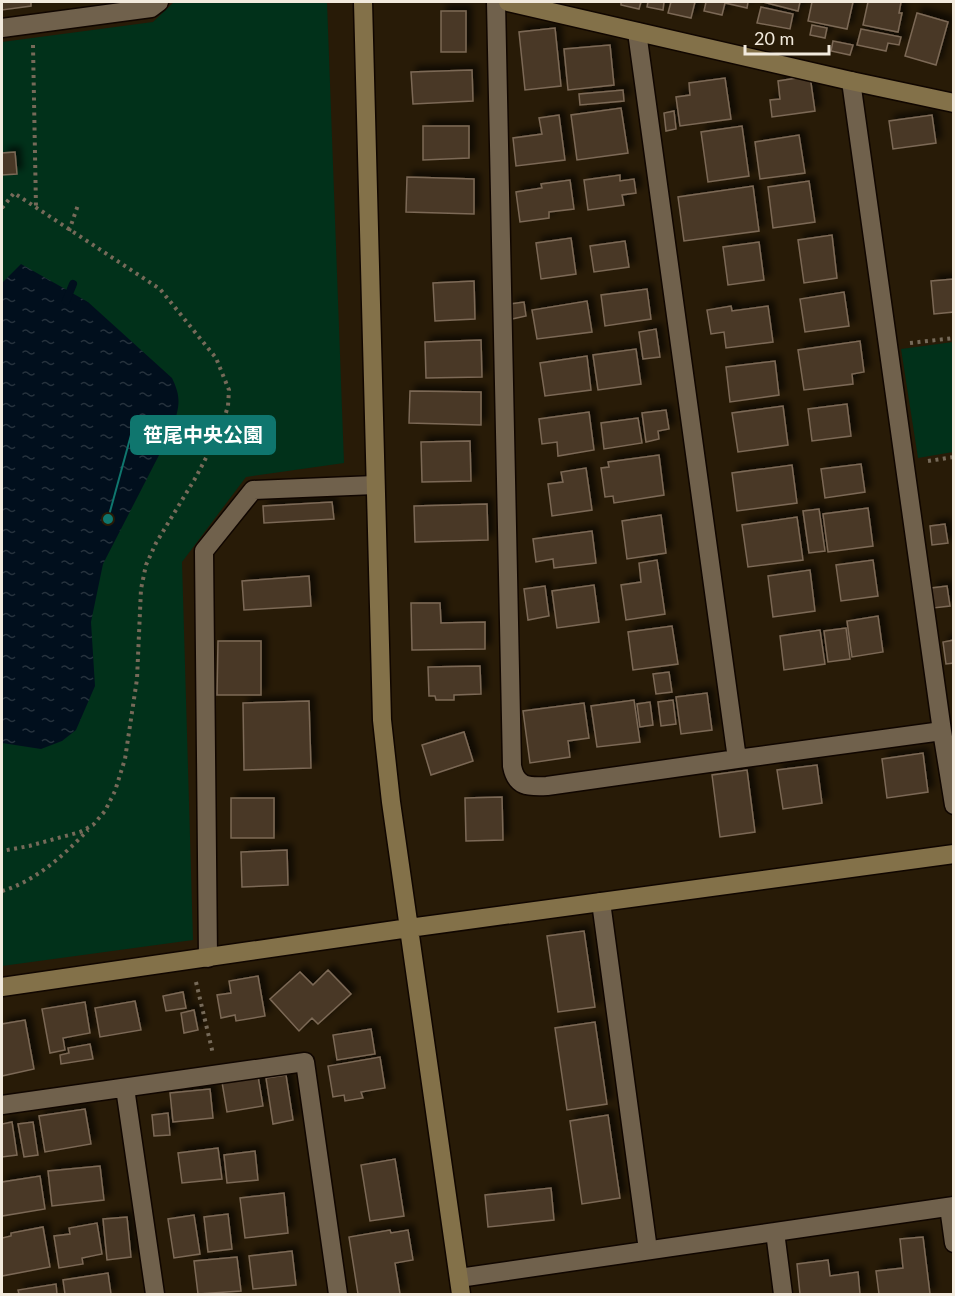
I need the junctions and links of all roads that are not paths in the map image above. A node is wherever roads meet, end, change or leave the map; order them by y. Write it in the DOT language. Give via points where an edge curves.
graph roads {
  1 [pos="159,2"];
  2 [pos="363,2"];
  3 [pos="496,2"];
  4 [pos="508,2"];
  5 [pos="2,27"];
  6 [pos="637,32"];
  7 [pos="851,81"];
  8 [pos="954,103"];
  9 [pos="375,485"];
  10 [pos="942,731"];
  11 [pos="737,759"];
  12 [pos="954,805"];
  13 [pos="954,854"];
  14 [pos="602,902"];
  15 [pos="409,928"];
  16 [pos="199,959"];
  17 [pos="2,987"];
  18 [pos="125,1088"];
  19 [pos="2,1105"];
  20 [pos="951,1206"];
  21 [pos="775,1232"];
  22 [pos="954,1243"];
  23 [pos="648,1251"];
  24 [pos="460,1286"];
  25 [pos="154,1294"];
  26 [pos="338,1294"];
  27 [pos="783,1294"];
  1 -- 5 [label="street" via="151,8"];
  2 -- 9 [label="street"];
  3 -- 11 [label="street" via="514,777 532,787 546,786"];
  4 -- 6 [label="street"];
  6 -- 7 [label="street"];
  6 -- 11 [label="street"];
  7 -- 8 [label="street"];
  7 -- 10 [label="street"];
  9 -- 15 [label="street" via="382,720"];
  9 -- 16 [label="street" via="254,490 204,551"];
  10 -- 11 [label="street"];
  10 -- 12 [label="street"];
  13 -- 14 [label="street"];
  14 -- 15 [label="street"];
  14 -- 23 [label="street"];
  15 -- 16 [label="street"];
  15 -- 24 [label="street"];
  16 -- 17 [label="street"];
  18 -- 19 [label="street"];
  18 -- 25 [label="street"];
  18 -- 26 [label="street" via="305,1062"];
  20 -- 21 [label="street"];
  20 -- 22 [label="street"];
  21 -- 23 [label="street"];
  21 -- 27 [label="street"];
  23 -- 24 [label="street"];
}
